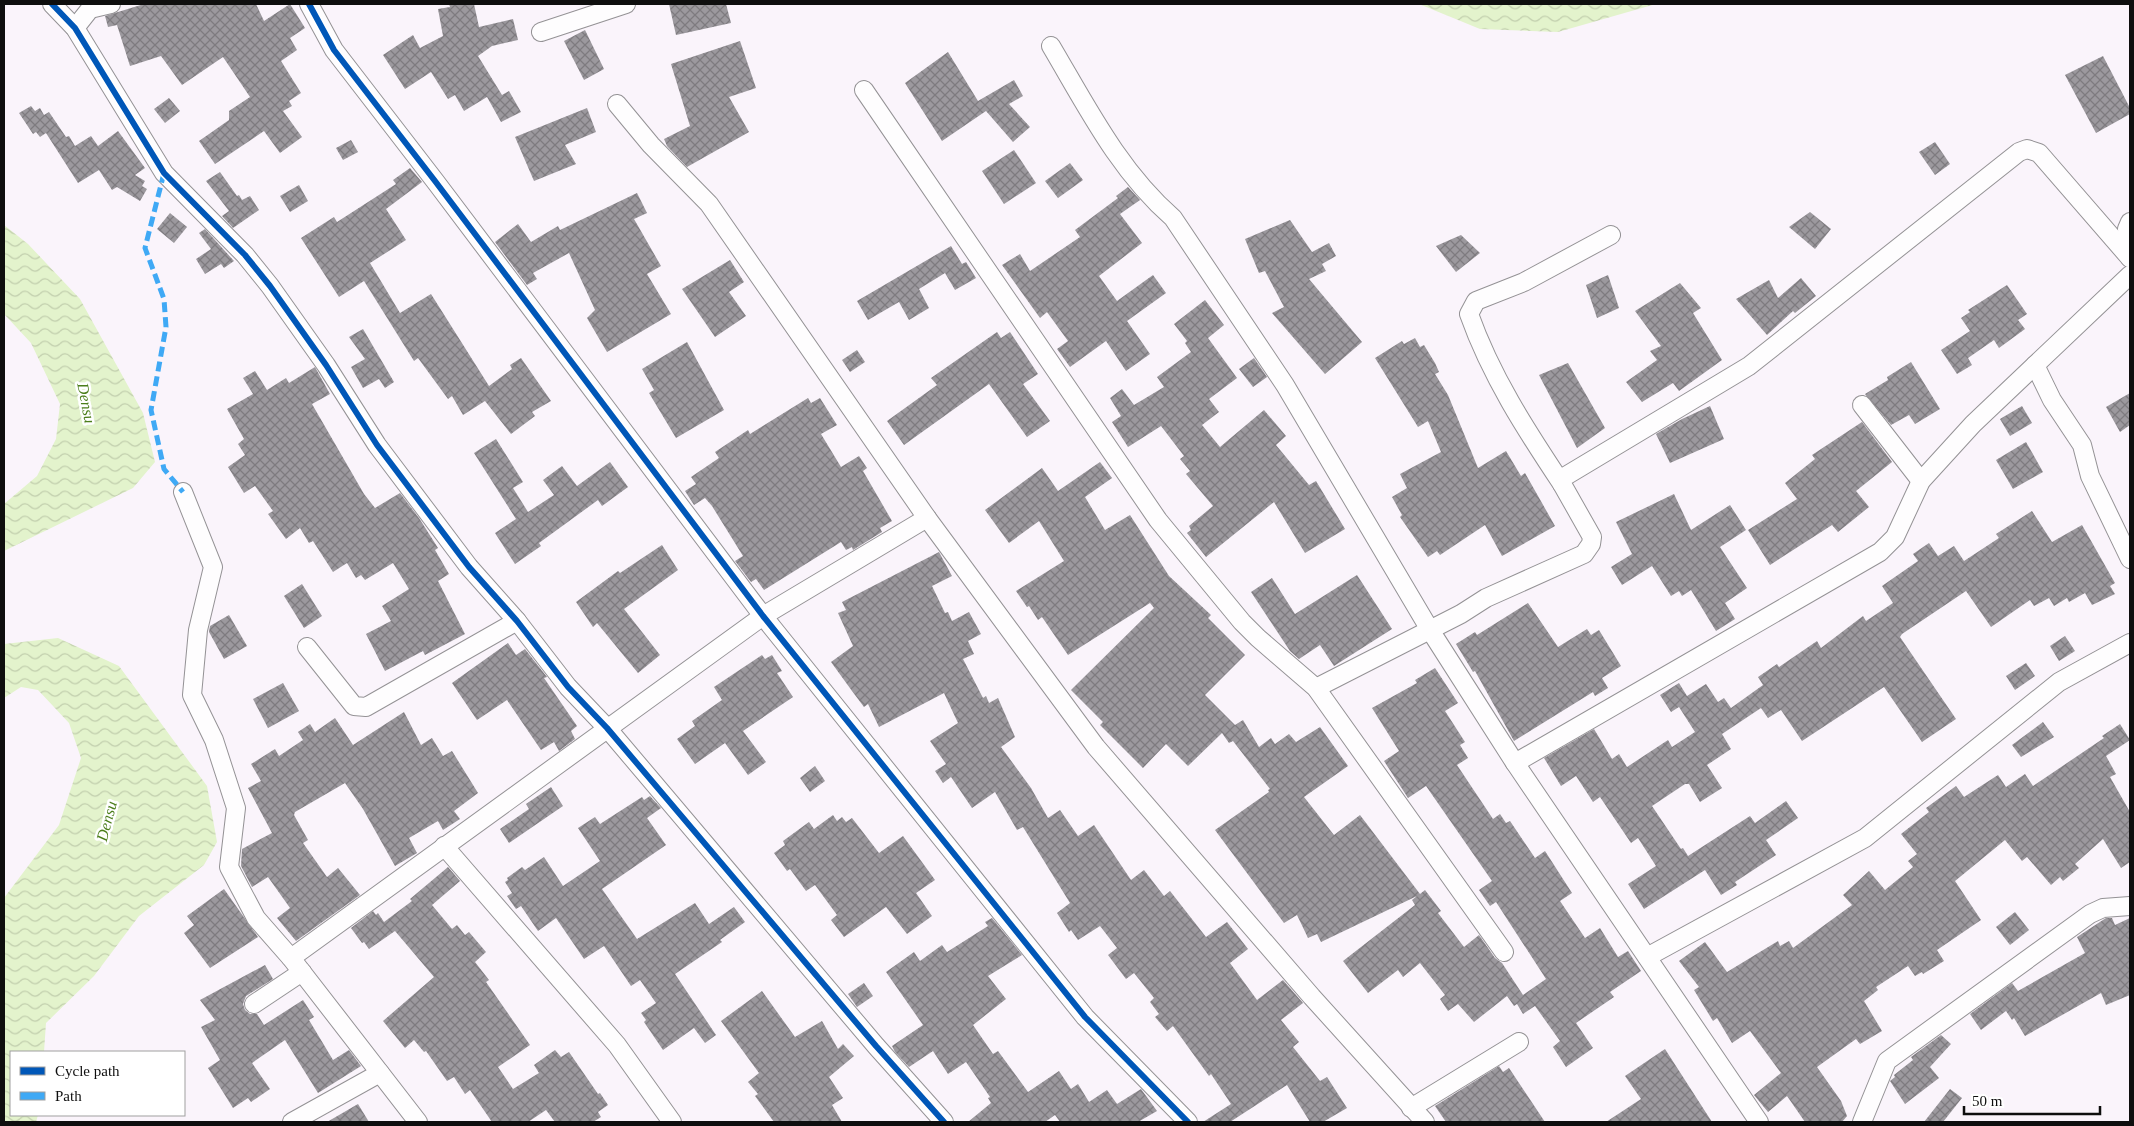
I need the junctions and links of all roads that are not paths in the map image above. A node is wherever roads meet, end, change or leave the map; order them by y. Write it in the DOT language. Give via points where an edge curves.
graph roads {
  1 [pos="52,4"];
  2 [pos="111,4"];
  3 [pos="309,4"];
  4 [pos="626,4"];
  5 [pos="75,28"];
  6 [pos="541,32"];
  7 [pos="1051,46"];
  8 [pos="864,90"];
  9 [pos="617,104"];
  10 [pos="2130,222"];
  11 [pos="1611,235"];
  12 [pos="2130,258"];
  13 [pos="2130,275"];
  14 [pos="2035,365"];
  15 [pos="1862,405"];
  16 [pos="1921,481"];
  17 [pos="1562,484"];
  18 [pos="183,492"];
  19 [pos="926,518"];
  20 [pos="2130,559"];
  21 [pos="763,616"];
  22 [pos="517,621"];
  23 [pos="1430,630"];
  24 [pos="2130,643"];
  25 [pos="307,647"];
  26 [pos="1316,688"];
  27 [pos="607,728"];
  28 [pos="1515,763"];
  29 [pos="444,846"];
  30 [pos="2130,906"];
  31 [pos="1504,952"];
  32 [pos="1647,956"];
  33 [pos="296,965"];
  34 [pos="254,1004"];
  35 [pos="1519,1042"];
  36 [pos="380,1073"];
  37 [pos="1411,1108"];
  38 [pos="292,1122"];
  39 [pos="418,1122"];
  40 [pos="672,1122"];
  41 [pos="944,1122"];
  42 [pos="1188,1122"];
  43 [pos="1425,1122"];
  44 [pos="1760,1122"];
  45 [pos="1862,1122"];
  1 -- 5 [label="street"];
  2 -- 5 [label="street" via="90,10"];
  3 -- 21 [label="street" via="334,50"];
  4 -- 6 [label="street"];
  5 -- 22 [label="street" via="164,173 245,255 270,286 378,445 470,567"];
  7 -- 23 [label="street" via="1113,152 1153,201 1173,218 1285,384"];
  8 -- 26 [label="street" via="1158,520 1242,622"];
  9 -- 19 [label="street" via="651,145 710,204"];
  10 -- 12 [label="street" via="2126,228"];
  11 -- 17 [label="street" via="1524,282 1476,300 1469,314 1476,335 1516,415"];
  12 -- 17 [label="street" via="2039,153 2027,149 2019,152 1749,366 1571,472 1564,477"];
  13 -- 14 [label="street"];
  14 -- 16 [label="street" via="1973,424"];
  14 -- 20 [label="street" via="2052,400 2082,445 2090,476"];
  15 -- 16 [label="street"];
  16 -- 28 [label="street" via="1895,537 1880,552"];
  17 -- 23 [label="street" via="1592,537 1584,554 1486,598"];
  18 -- 33 [label="street" via="213,567 198,630 192,695 214,740 236,808 229,867 256,918"];
  19 -- 21 [label="street"];
  19 -- 37 [label="street" via="1096,748"];
  21 -- 27 [label="street"];
  21 -- 42 [label="street" via="1086,1017"];
  22 -- 25 [label="street" via="366,707 354,706"];
  22 -- 27 [label="street" via="568,687"];
  23 -- 26 [label="street"];
  23 -- 28 [label="street"];
  24 -- 32 [label="street" via="2059,682 1879,830"];
  26 -- 31 [label="street"];
  27 -- 29 [label="street"];
  27 -- 41 [label="street"];
  28 -- 32 [label="street"];
  29 -- 33 [label="street"];
  29 -- 40 [label="street" via="617,1044"];
  30 -- 45 [label="street" via="2103,908 2090,914 1887,1061"];
  32 -- 44 [label="street"];
  33 -- 34 [label="street"];
  33 -- 36 [label="street"];
  35 -- 37 [label="street"];
  36 -- 38 [label="street"];
  36 -- 39 [label="street"];
  37 -- 43 [label="street"];
}
